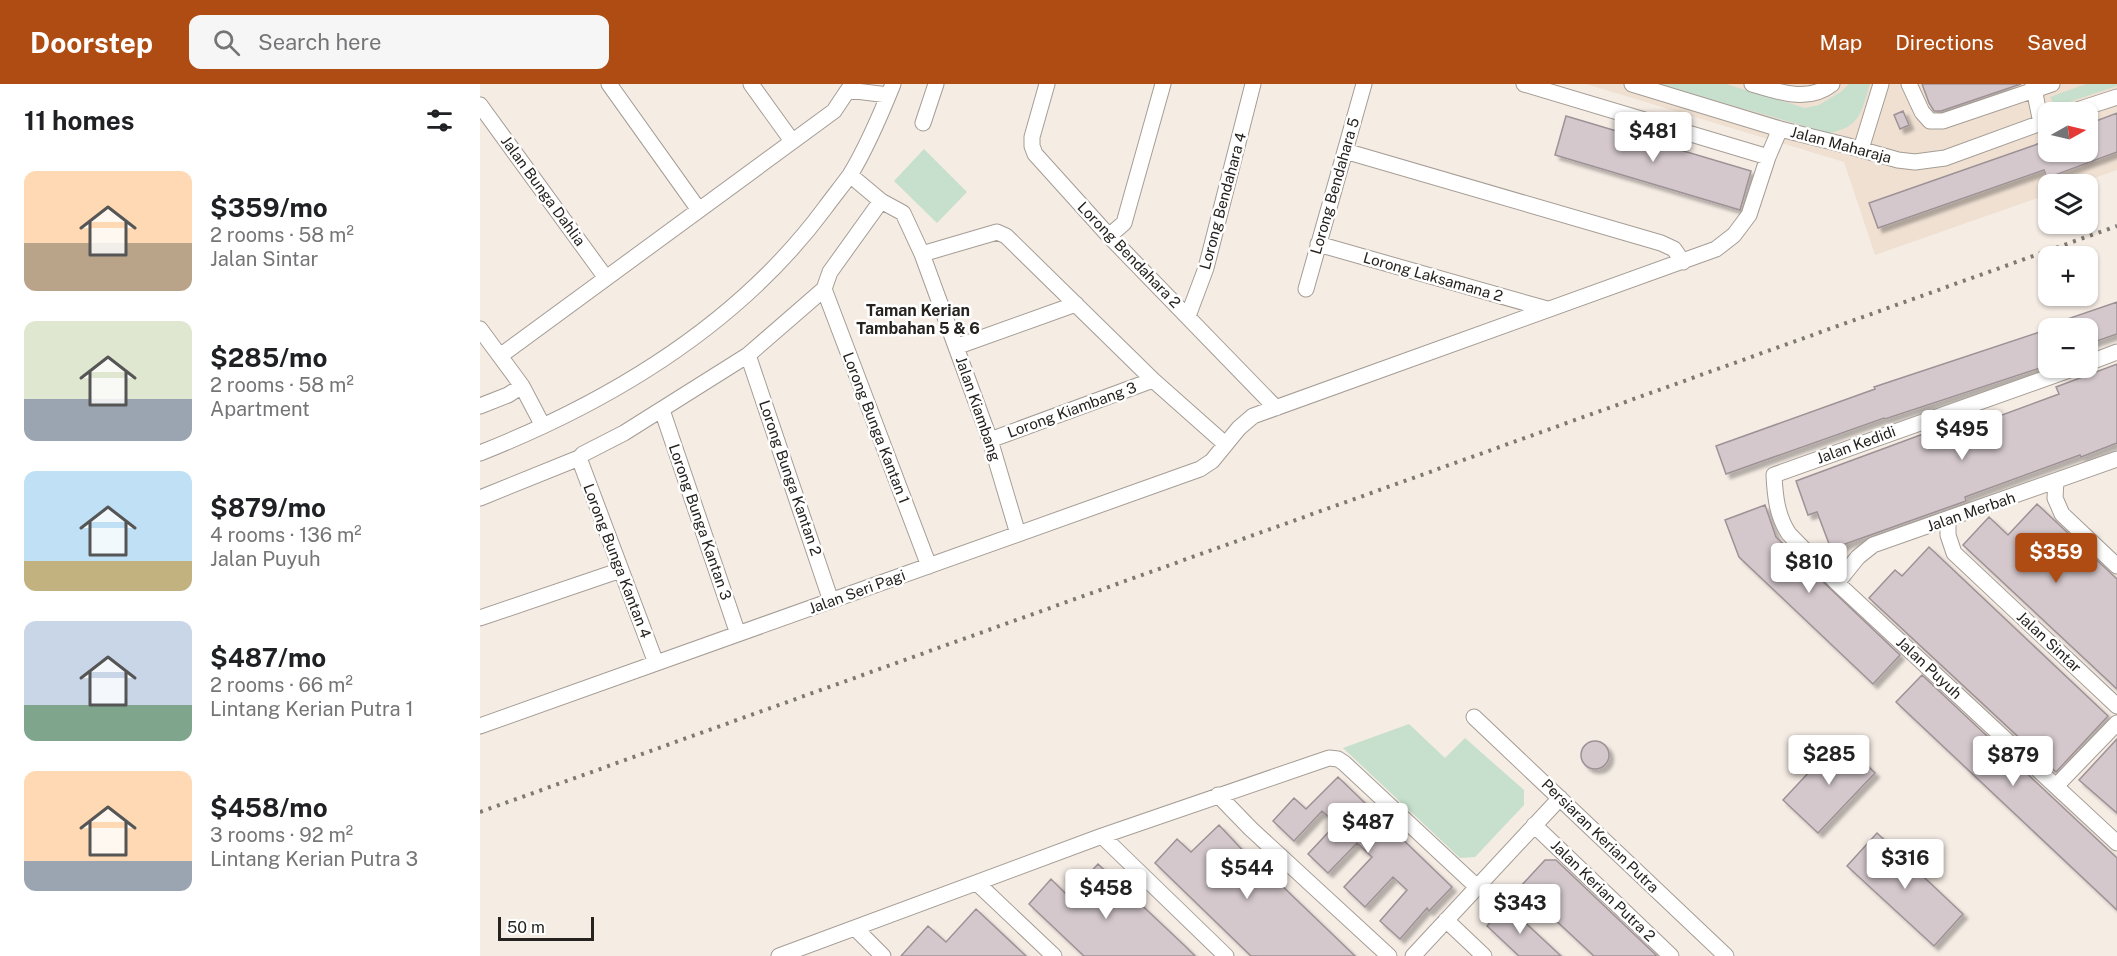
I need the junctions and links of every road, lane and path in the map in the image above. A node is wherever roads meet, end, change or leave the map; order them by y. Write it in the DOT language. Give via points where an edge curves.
graph roads {
  1 [pos="609,84"];
  2 [pos="751,84"];
  3 [pos="936,84"];
  4 [pos="1047,84"];
  5 [pos="1163,84"];
  6 [pos="1253,84"];
  7 [pos="1364,84"];
  8 [pos="1524,84"];
  9 [pos="1632,84"];
  10 [pos="1752,84"];
  11 [pos="1832,84"];
  12 [pos="1881,84"];
  13 [pos="1909,84"];
  14 [pos="2052,84"];
  15 [pos="2033,87"];
  16 [pos="891,90"];
  17 [pos="2117,97"];
  18 [pos="2038,102"];
  19 [pos="2098,103"];
  20 [pos="480,105"];
  21 [pos="923,123"];
  22 [pos="2038,125"];
  23 [pos="1780,129"];
  24 [pos="792,141"];
  25 [pos="1861,149"];
  26 [pos="1345,151"];
  27 [pos="1768,156"];
  28 [pos="850,175"];
  29 [pos="881,201"];
  30 [pos="699,210"];
  31 [pos="1109,236"];
  32 [pos="1318,244"];
  33 [pos="922,254"];
  34 [pos="1683,262"];
  35 [pos="606,278"];
  36 [pos="1306,289"];
  37 [pos="824,290"];
  38 [pos="1076,304"];
  39 [pos="1547,309"];
  40 [pos="1188,316"];
  41 [pos="480,329"];
  42 [pos="956,347"];
  43 [pos="2117,352"];
  44 [pos="500,356"];
  45 [pos="748,356"];
  46 [pos="2098,359"];
  47 [pos="2047,378"];
  48 [pos="1154,380"];
  49 [pos="522,387"];
  50 [pos="480,406"];
  51 [pos="1276,408"];
  52 [pos="662,410"];
  53 [pos="543,426"];
  54 [pos="990,440"];
  55 [pos="1224,443"];
  56 [pos="480,453"];
  57 [pos="579,459"];
  58 [pos="2117,459"];
  59 [pos="1774,474"];
  60 [pos="2056,481"];
  61 [pos="480,498"];
  62 [pos="1948,520"];
  63 [pos="1018,534"];
  64 [pos="929,566"];
  65 [pos="2117,566"];
  66 [pos="621,570"];
  67 [pos="1837,583"];
  68 [pos="831,601"];
  69 [pos="480,618"];
  70 [pos="738,634"];
  71 [pos="656,663"];
  72 [pos="2117,706"];
  73 [pos="1474,717"];
  74 [pos="2117,723"];
  75 [pos="480,726"];
  76 [pos="2057,785"];
  77 [pos="1218,795"];
  78 [pos="1560,798"];
  79 [pos="1534,825"];
  80 [pos="1102,836"];
  81 [pos="2117,843"];
  82 [pos="977,883"];
  83 [pos="1477,887"];
  84 [pos="1446,920"];
  85 [pos="855,928"];
  86 [pos="779,956"];
  87 [pos="883,956"];
  88 [pos="1054,956"];
  89 [pos="1226,956"];
  90 [pos="1389,956"];
  91 [pos="1413,956"];
  92 [pos="1484,956"];
  93 [pos="1671,956"];
  94 [pos="1726,956"];
  1 -- 30 [label="street"];
  2 -- 24 [label="street"];
  3 -- 21 [label="street"];
  4 -- 31 [label="street, Lorong Bendahara 2" via="1032,137 1035,154"];
  5 -- 31 [label="street" via="1124,223"];
  6 -- 40 [label="street, Lorong Bendahara 4" via="1206,268"];
  7 -- 26 [label="street, Lorong Bendahara 5"];
  8 -- 27 [label="street"];
  9 -- 23 [label="street, Jalan Maharaja"];
  10 -- 11 [label="street" via="1807,95"];
  12 -- 25 [label="street"];
  13 -- 15 [label="street" via="1930,121 1943,121"];
  14 -- 15 [label="street"];
  15 -- 18 [label="street"];
  16 -- 24 [label="street" via="848,90 834,111"];
  16 -- 28 [label="street"];
  17 -- 19 [label="street"];
  20 -- 35 [label="street, Jalan Bunga Dahlia"];
  22 -- 25 [label="street, Jalan Maharaja" via="1945,158 1915,162"];
  23 -- 25 [label="street, Jalan Maharaja"];
  23 -- 27 [label="street, Jalan Seri Pagi"];
  24 -- 30 [label="street"];
  26 -- 32 [label="street, Lorong Bendahara 5"];
  26 -- 34 [label="street" via="1661,243 1674,249"];
  27 -- 34 [label="street, Jalan Seri Pagi" via="1749,215 1734,235 1716,249"];
  28 -- 29 [label="street, Jalan Kiambang"];
  28 -- 53 [label="street" via="804,237 755,288 711,325 665,359"];
  29 -- 33 [label="street, Jalan Kiambang" via="903,213"];
  29 -- 37 [label="street" via="830,272"];
  30 -- 35 [label="street"];
  31 -- 40 [label="street, Lorong Bendahara 2"];
  32 -- 36 [label="street, Lorong Bendahara 5"];
  32 -- 39 [label="street, Lorong Laksamana 2"];
  33 -- 38 [label="street" via="997,232 1006,236"];
  33 -- 42 [label="street, Jalan Kiambang"];
  34 -- 39 [label="street, Jalan Seri Pagi"];
  35 -- 44 [label="street"];
  37 -- 45 [label="street"];
  37 -- 64 [label="street, Lorong Bunga Kantan 1"];
  38 -- 42 [label="street"];
  38 -- 48 [label="street"];
  39 -- 51 [label="street, Jalan Seri Pagi"];
  40 -- 51 [label="street, Lorong Bendahara 2"];
  41 -- 44 [label="street"];
  42 -- 54 [label="street, Jalan Kiambang"];
  43 -- 46 [label="street"];
  44 -- 49 [label="street"];
  45 -- 52 [label="street"];
  45 -- 68 [label="street, Lorong Bunga Kantan 2"];
  47 -- 59 [label="street, Jalan Kedidi"];
  48 -- 54 [label="street, Lorong Kiambang 3"];
  48 -- 55 [label="street"];
  49 -- 50 [label="street"];
  49 -- 53 [label="street"];
  51 -- 55 [label="street, Jalan Seri Pagi" via="1253,416"];
  52 -- 57 [label="street"];
  52 -- 70 [label="street, Lorong Bunga Kantan 3"];
  53 -- 56 [label="street"];
  54 -- 63 [label="street, Jalan Kiambang"];
  55 -- 63 [label="street, Jalan Seri Pagi" via="1212,461 1200,469"];
  57 -- 61 [label="street"];
  57 -- 66 [label="street, Lorong Bunga Kantan 4"];
  58 -- 60 [label="street, Jalan Merbah"];
  59 -- 67 [label="street, Jalan Puyuh" via="1783,525"];
  60 -- 62 [label="street, Jalan Merbah"];
  60 -- 65 [label="street" via="2055,498 2062,514"];
  62 -- 67 [label="street, Jalan Merbah" via="1873,546 1858,557"];
  62 -- 72 [label="street, Jalan Sintar" via="1954,553"];
  63 -- 64 [label="street, Jalan Seri Pagi"];
  64 -- 68 [label="street, Jalan Seri Pagi"];
  66 -- 69 [label="street"];
  66 -- 71 [label="street, Lorong Bunga Kantan 4"];
  67 -- 76 [label="street, Jalan Puyuh"];
  68 -- 70 [label="street, Jalan Seri Pagi"];
  70 -- 71 [label="street, Jalan Seri Pagi"];
  71 -- 75 [label="street, Jalan Seri Pagi"];
  73 -- 78 [label="street, Persiaran Kerian Putra"];
  74 -- 76 [label="street"];
  76 -- 81 [label="street, Jalan Puyuh"];
  77 -- 80 [label="street"];
  77 -- 83 [label="street" via="1329,758 1338,759"];
  77 -- 90 [label="street"];
  78 -- 79 [label="street"];
  78 -- 94 [label="street, Persiaran Kerian Putra"];
  79 -- 83 [label="street"];
  79 -- 93 [label="street, Jalan Kerian Putra 2"];
  80 -- 82 [label="street"];
  80 -- 89 [label="street"];
  82 -- 85 [label="street"];
  82 -- 88 [label="street"];
  83 -- 84 [label="street"];
  84 -- 91 [label="street"];
  84 -- 92 [label="street"];
  85 -- 86 [label="street"];
  85 -- 87 [label="street"];
}
